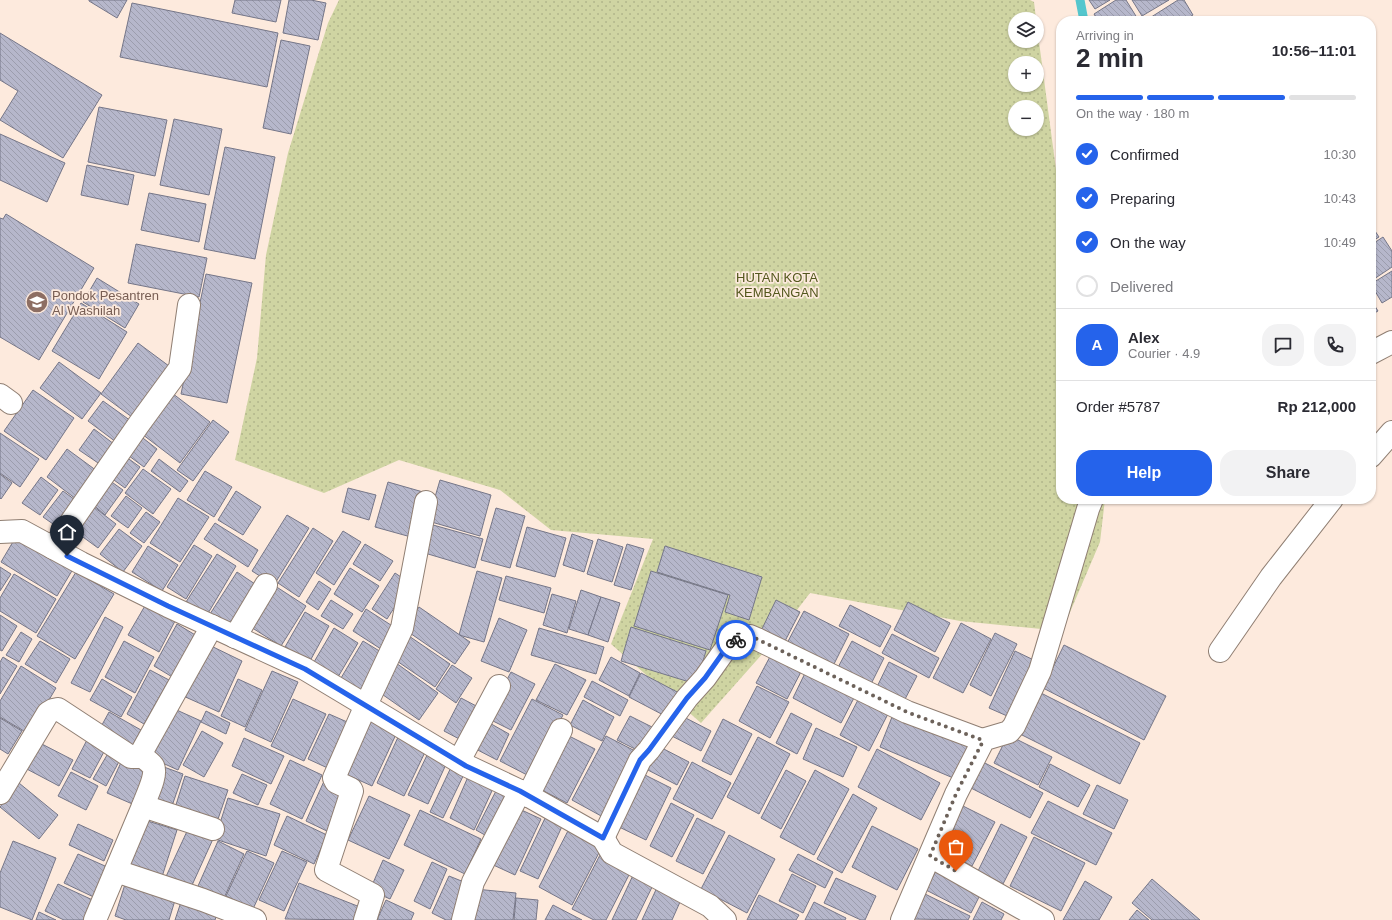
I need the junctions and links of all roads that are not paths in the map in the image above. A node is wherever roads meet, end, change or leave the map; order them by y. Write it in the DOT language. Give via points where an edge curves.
graph roads {
  1 [pos="189,305"];
  2 [pos="1392,342"];
  3 [pos="1376,350"];
  4 [pos="1392,432"];
  5 [pos="1376,450"];
  6 [pos="426,502"];
  7 [pos="1090,504"];
  8 [pos="1328,504"];
  9 [pos="0,532"];
  10 [pos="53,548"];
  11 [pos="266,585"];
  12 [pos="212,626"];
  13 [pos="235,637"];
  14 [pos="1220,651"];
  15 [pos="500,686"];
  16 [pos="366,705"];
  17 [pos="562,730"];
  18 [pos="982,740"];
  19 [pos="140,755"];
  20 [pos="459,762"];
  21 [pos="0,793"];
  22 [pos="524,794"];
  23 [pos="143,806"];
  24 [pos="213,829"];
  25 [pos="603,838"];
  26 [pos="930,856"];
  27 [pos="116,871"];
  28 [pos="95,920"];
  29 [pos="255,920"];
  30 [pos="365,920"];
  31 [pos="463,920"];
  32 [pos="725,920"];
  33 [pos="902,920"];
  34 [pos="1043,920"];
  1 -- 10 [label="street" via="180,368"];
  2 -- 3 [label="street"];
  4 -- 5 [label="street"];
  6 -- 16 [label="street" via="402,628"];
  7 -- 18 [label="street" via="1040,670 1014,726 1009,732"];
  8 -- 14 [label="street" via="1275,572"];
  9 -- 10 [label="street" via="22,531"];
  10 -- 12 [label="street"];
  11 -- 13 [label="street"];
  12 -- 13 [label="street"];
  12 -- 19 [label="street"];
  13 -- 16 [label="street" via="305,669"];
  15 -- 20 [label="street"];
  16 -- 20 [label="street"];
  16 -- 30 [label="street" via="334,778 336,782 352,791 326,870 373,895"];
  17 -- 22 [label="street"];
  18 -- 25 [label="street" via="907,712 750,636 737,639 727,647 640,760"];
  18 -- 26 [label="street"];
  19 -- 21 [label="street" via="131,757 58,709 53,710 48,713"];
  19 -- 23 [label="street" via="153,766 154,772"];
  20 -- 22 [label="street"];
  22 -- 25 [label="street"];
  22 -- 31 [label="street" via="474,882"];
  23 -- 24 [label="street"];
  23 -- 27 [label="street"];
  25 -- 32 [label="street" via="612,853 710,906"];
  26 -- 33 [label="street"];
  26 -- 34 [label="street"];
  27 -- 28 [label="street"];
  27 -- 29 [label="street"];
}
